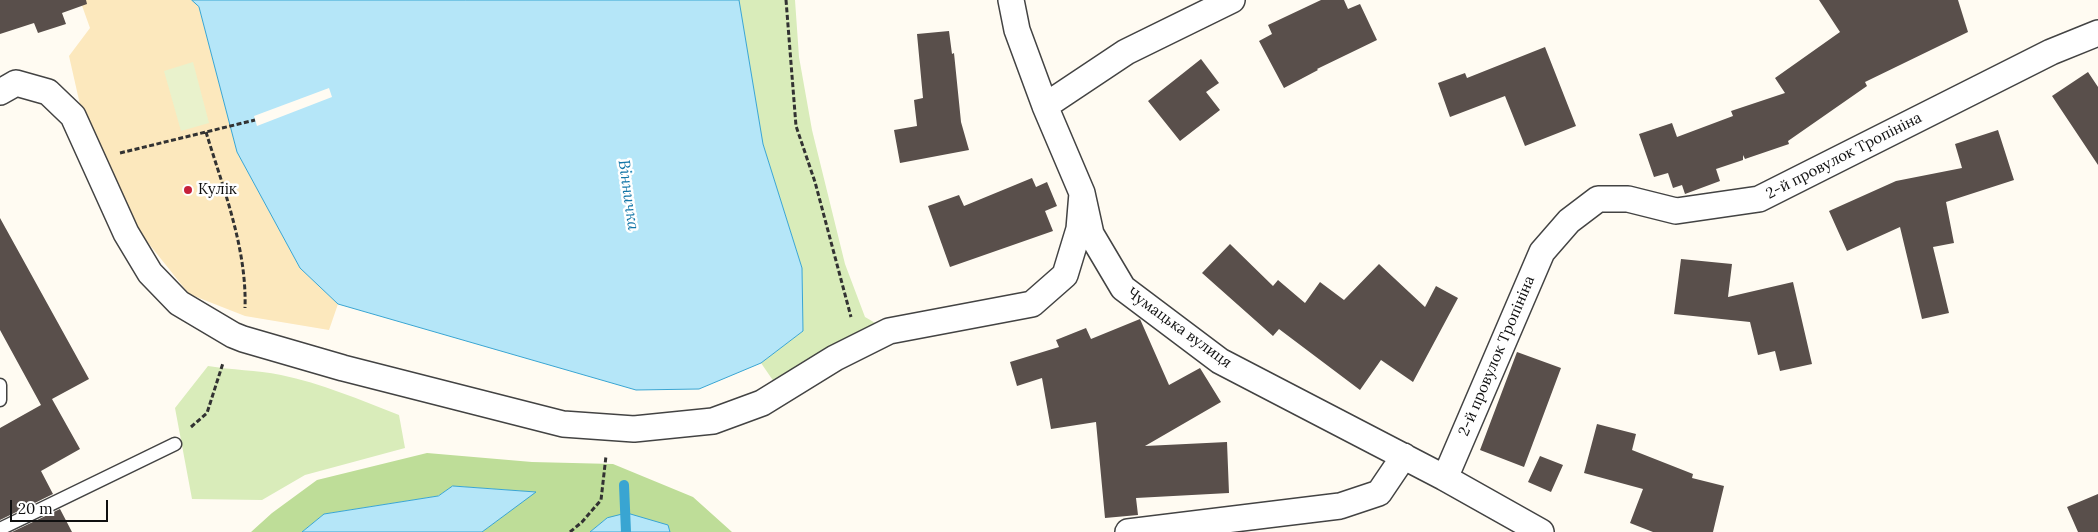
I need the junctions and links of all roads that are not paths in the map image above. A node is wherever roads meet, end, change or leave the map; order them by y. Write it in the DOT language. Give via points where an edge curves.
graph roads {
  1 [pos="1011,0"];
  2 [pos="1232,0"];
  3 [pos="2098,33"];
  4 [pos="0,92"];
  5 [pos="1045,106"];
  6 [pos="1082,194"];
  7 [pos="0,384"];
  8 [pos="0,400"];
  9 [pos="175,444"];
  10 [pos="1404,456"];
  11 [pos="1445,478"];
  12 [pos="0,529"];
  13 [pos="1128,532"];
  14 [pos="1541,532"];
  1 -- 5 [label="street, Чумацька вулиця" via="1017,30"];
  2 -- 5 [label="street" via="1126,52"];
  3 -- 11 [label="street, 2-й провулок Тропініна" via="2051,52 1759,199 1676,211 1628,199 1598,199 1569,221 1542,252"];
  4 -- 6 [label="street" via="16,83 48,92 73,116 126,233 150,273 179,303 233,335 343,368 563,424 634,429 713,422 762,403 889,331 1032,304 1065,275 1079,230"];
  5 -- 6 [label="street, Чумацька вулиця"];
  6 -- 10 [label="street, Чумацька вулиця" via="1091,234 1122,288 1220,361"];
  7 -- 8 [label="lane"];
  9 -- 12 [label="lane"];
  10 -- 11 [label="street, Чумацька вулиця"];
  10 -- 13 [label="street" via="1379,493 1340,506"];
  11 -- 14 [label="street, Чумацька вулиця"];
}
